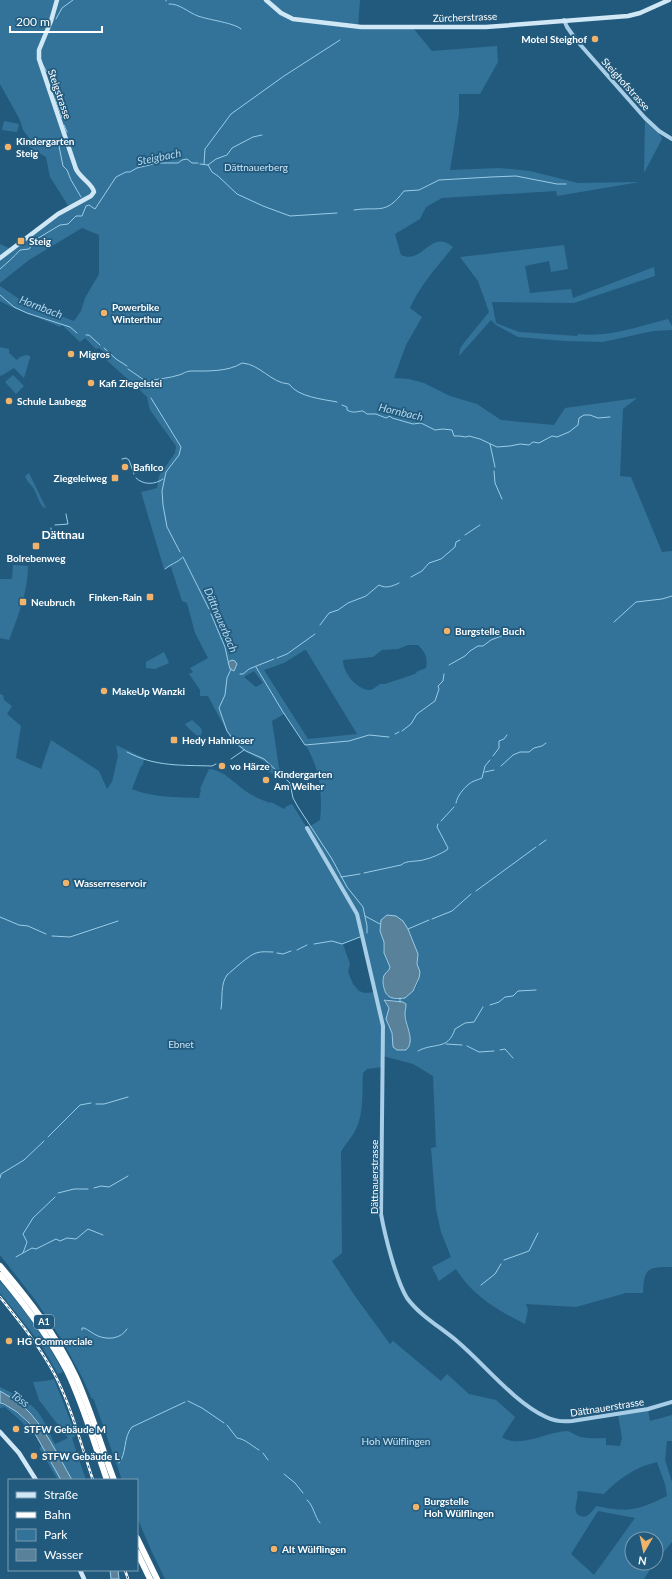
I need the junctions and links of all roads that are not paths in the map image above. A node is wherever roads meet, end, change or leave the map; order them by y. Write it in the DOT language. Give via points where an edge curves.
graph roads {
  1 [pos="57,0"];
  2 [pos="266,0"];
  3 [pos="669,0"];
  4 [pos="564,20"];
  5 [pos="672,139"];
  6 [pos="0,258"];
  7 [pos="307,828"];
  8 [pos="0,1266"];
  9 [pos="0,1275"];
  10 [pos="672,1402"];
  11 [pos="0,1432"];
  12 [pos="35,1479"];
  13 [pos="108,1479"];
  14 [pos="114,1479"];
  15 [pos="138,1540"];
  16 [pos="138,1554"];
  17 [pos="150,1579"];
  18 [pos="156,1579"];
  1 -- 6 [label="main road, Steigstrasse" via="39,50 39,59 77,171 94,192 58,214"];
  2 -- 4 [label="main road, Zürcherstrasse" via="292,19 361,27 486,27"];
  3 -- 4 [label="main road, Zürcherstrasse" via="632,15"];
  4 -- 5 [label="street, Steighofstrasse" via="580,45 645,118"];
  7 -- 10 [label="street, Dättnauerstrasse" via="357,914 381,1019 381,1214 394,1266 406,1296 416,1308 468,1350 507,1388 538,1413 550,1418 572,1421 648,1409"];
  8 -- 14 [label="highway, A1" via="37,1311 66,1357 84,1395"];
  9 -- 13 [label="highway, A1" via="38,1322 61,1360 80,1401"];
  11 -- 12 [label="main road" via="19,1453"];
  15 -- 18 [label="highway"];
  16 -- 17 [label="highway"];
}
